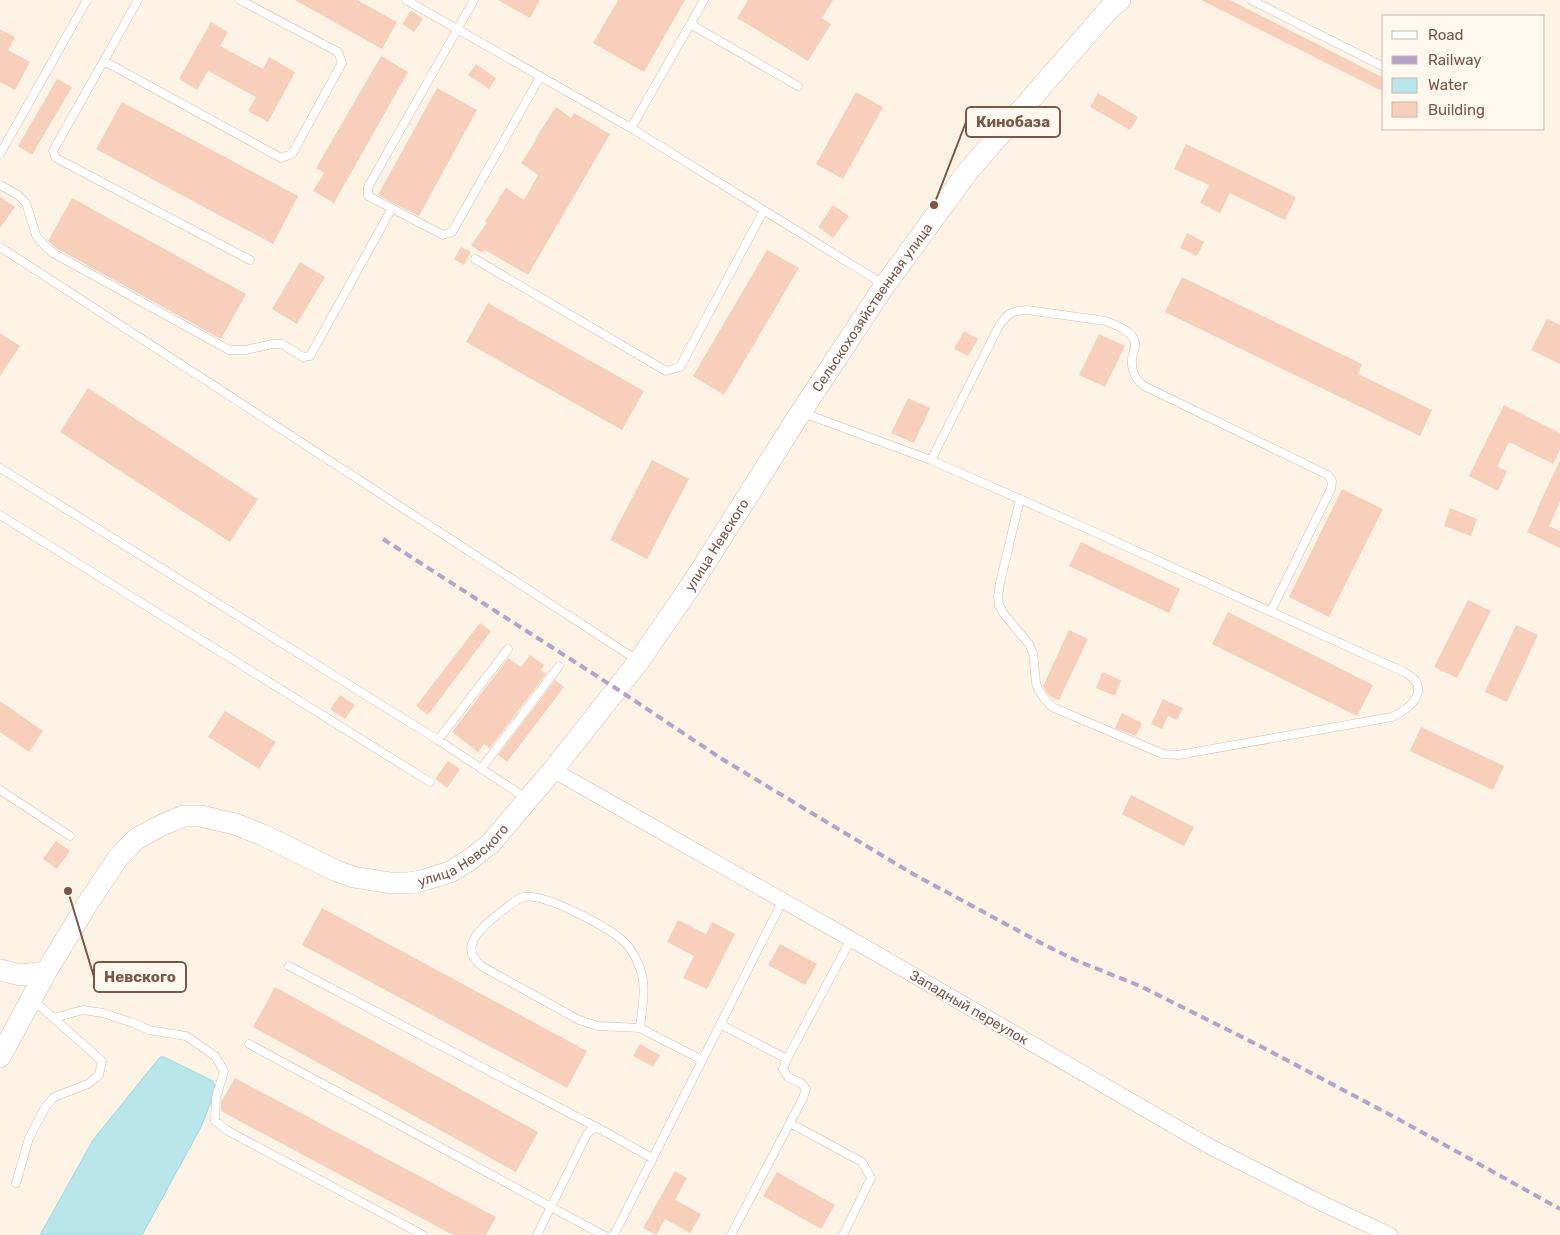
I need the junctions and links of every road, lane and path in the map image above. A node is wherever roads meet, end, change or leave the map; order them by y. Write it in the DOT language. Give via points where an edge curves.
graph roads {
  1 [pos="87,0"];
  2 [pos="138,0"];
  3 [pos="240,0"];
  4 [pos="406,0"];
  5 [pos="474,0"];
  6 [pos="704,0"];
  7 [pos="1120,0"];
  8 [pos="1251,0"];
  9 [pos="690,24"];
  10 [pos="457,28"];
  11 [pos="104,61"];
  12 [pos="1382,66"];
  13 [pos="540,77"];
  14 [pos="798,86"];
  15 [pos="631,128"];
  16 [pos="0,154"];
  17 [pos="0,185"];
  18 [pos="392,208"];
  19 [pos="764,210"];
  20 [pos="0,247"];
  21 [pos="475,259"];
  22 [pos="250,260"];
  23 [pos="885,285"];
  24 [pos="801,412"];
  25 [pos="930,460"];
  26 [pos="0,468"];
  27 [pos="1020,499"];
  28 [pos="0,515"];
  29 [pos="1271,611"];
  30 [pos="508,649"];
  31 [pos="639,661"];
  32 [pos="559,666"];
  33 [pos="438,740"];
  34 [pos="480,769"];
  35 [pos="553,770"];
  36 [pos="430,782"];
  37 [pos="0,790"];
  38 [pos="528,800"];
  39 [pos="70,836"];
  40 [pos="783,900"];
  41 [pos="851,939"];
  42 [pos="289,966"];
  43 [pos="0,970"];
  44 [pos="46,972"];
  45 [pos="31,998"];
  46 [pos="53,1018"];
  47 [pos="720,1024"];
  48 [pos="640,1028"];
  49 [pos="3,1043"];
  50 [pos="249,1044"];
  51 [pos="787,1059"];
  52 [pos="702,1060"];
  53 [pos="790,1123"];
  54 [pos="598,1128"];
  55 [pos="652,1158"];
  56 [pos="16,1183"];
  57 [pos="551,1207"];
  58 [pos="423,1235"];
  59 [pos="537,1235"];
  60 [pos="603,1235"];
  61 [pos="612,1235"];
  62 [pos="730,1235"];
  63 [pos="843,1235"];
  64 [pos="1390,1235"];
  1 -- 16 [label="lane"];
  2 -- 11 [label="lane"];
  3 -- 11 [label="lane" via="338,52 342,63 292,154 281,158"];
  4 -- 10 [label="lane"];
  5 -- 10 [label="lane"];
  6 -- 9 [label="lane"];
  7 -- 23 [label="main road, Сельскохозяйственная улица" via="969,170"];
  8 -- 12 [label="lane"];
  9 -- 14 [label="lane"];
  9 -- 15 [label="lane"];
  10 -- 13 [label="lane"];
  10 -- 18 [label="lane" via="368,187 368,196"];
  11 -- 22 [label="lane" via="53,151 56,158"];
  13 -- 15 [label="lane"];
  13 -- 18 [label="lane" via="452,232 444,236"];
  15 -- 19 [label="lane"];
  17 -- 18 [label="lane" via="26,203 36,235 53,253 229,350 282,344 303,357 310,356"];
  19 -- 21 [label="lane" via="680,367 666,371"];
  19 -- 23 [label="lane"];
  20 -- 31 [label="lane"];
  23 -- 24 [label="main road, Сельскохозяйственная улица"];
  24 -- 25 [label="lane"];
  24 -- 31 [label="main road, улица Невского"];
  25 -- 27 [label="lane"];
  25 -- 29 [label="lane" via="1007,315 1015,310 1027,310 1115,324 1135,341 1132,372 1137,381 1328,475 1332,482"];
  26 -- 33 [label="lane"];
  27 -- 29 [label="lane"];
  27 -- 29 [label="lane" via="1000,583 999,605 1029,644 1038,689 1052,707 1163,754 1178,755 1392,717 1403,712 1417,696 1418,684 1410,674"];
  28 -- 36 [label="lane"];
  30 -- 33 [label="lane"];
  31 -- 35 [label="main road, улица Невского"];
  32 -- 34 [label="lane"];
  33 -- 34 [label="lane"];
  34 -- 38 [label="lane"];
  35 -- 38 [label="main road, улица Невского"];
  35 -- 40 [label="street, Западный переулок"];
  37 -- 39 [label="lane"];
  38 -- 44 [label="main road, улица Невского" via="490,844 468,861 436,878 408,884 354,877 235,824 201,816 184,816 136,839 118,858"];
  40 -- 41 [label="street, Западный переулок"];
  40 -- 47 [label="lane"];
  41 -- 51 [label="lane"];
  41 -- 64 [label="street, Западный переулок" via="1207,1145"];
  42 -- 54 [label="lane"];
  43 -- 44 [label="main road" via="21,975"];
  44 -- 45 [label="main road, улица Невского"];
  45 -- 46 [label="lane"];
  45 -- 49 [label="main road, улица Невского"];
  46 -- 56 [label="lane" via="102,1061 99,1075 88,1084 54,1097 46,1106 29,1138"];
  46 -- 58 [label="lane" via="83,1010 103,1013 149,1030 186,1036 215,1056 224,1071 216,1098 215,1121 228,1131"];
  47 -- 51 [label="lane"];
  47 -- 52 [label="lane"];
  48 -- 48 [label="lane" via="644,987 634,955 622,940 578,914 558,904 525,897 483,925 473,939 475,961 579,1020 598,1026"];
  48 -- 52 [label="lane"];
  50 -- 57 [label="lane"];
  51 -- 53 [label="lane" via="784,1069 788,1077 806,1089"];
  52 -- 55 [label="lane"];
  53 -- 62 [label="lane"];
  53 -- 63 [label="lane" via="862,1162 871,1178"];
  54 -- 55 [label="lane"];
  54 -- 57 [label="lane" via="587,1134"];
  55 -- 61 [label="lane"];
  57 -- 59 [label="lane"];
  57 -- 60 [label="lane"];
}
